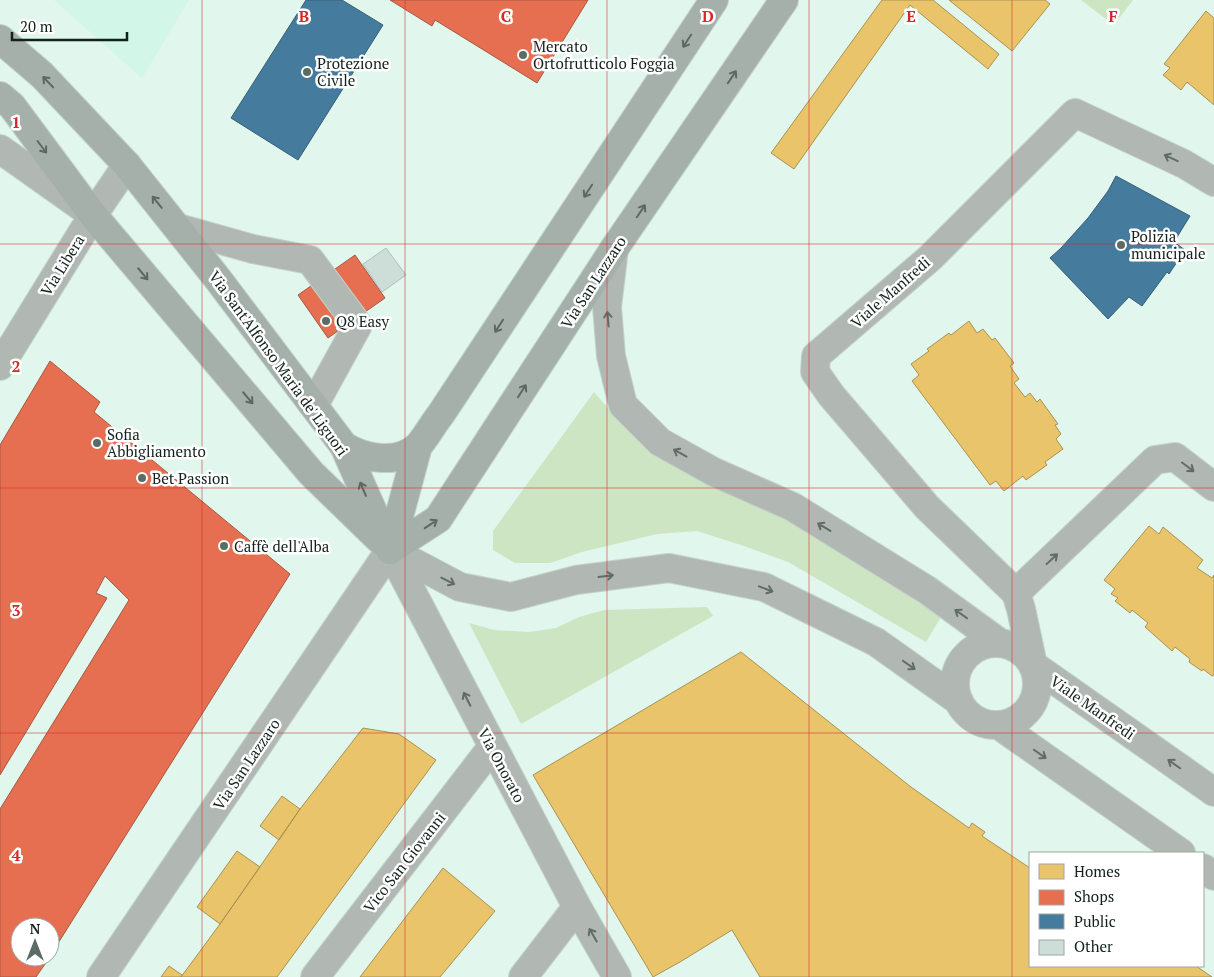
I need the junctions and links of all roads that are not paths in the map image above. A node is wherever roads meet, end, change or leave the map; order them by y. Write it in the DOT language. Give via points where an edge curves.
graph roads {
  1 [pos="714,0"];
  2 [pos="784,0"];
  3 [pos="0,39"];
  4 [pos="0,96"];
  5 [pos="0,149"];
  6 [pos="127,165"];
  7 [pos="1214,182"];
  8 [pos="93,215"];
  9 [pos="178,228"];
  10 [pos="614,250"];
  11 [pos="0,366"];
  12 [pos="314,405"];
  13 [pos="344,446"];
  14 [pos="418,446"];
  15 [pos="1214,487"];
  16 [pos="390,550"];
  17 [pos="1016,592"];
  18 [pos="1000,643"];
  19 [pos="1033,665"];
  20 [pos="959,701"];
  21 [pos="1000,726"];
  22 [pos="492,747"];
  23 [pos="1214,792"];
  24 [pos="1180,852"];
  25 [pos="577,907"];
  26 [pos="102,977"];
  27 [pos="315,977"];
  28 [pos="523,977"];
  29 [pos="617,977"];
  1 -- 14 [label="main road, Via San Lazzaro, one-way"];
  10 -- 2 [label="main road, Via San Lazzaro, one-way"];
  6 -- 3 [label="main road, Via Sant'Alfonso Maria de' Liguori, one-way" via="42,75"];
  4 -- 8 [label="main road, one-way" via="12,106"];
  5 -- 8 [label="street"];
  6 -- 8 [label="street, Via Libera"];
  9 -- 6 [label="main road, Via Sant'Alfonso Maria de' Liguori, one-way"];
  7 -- 17 [label="street, Viale Manfredi, one-way" via="1184,164 1075,113 930,258 816,356 815,372 831,395 927,507"];
  8 -- 11 [label="street, Via Libera"];
  8 -- 16 [label="main road, one-way" via="311,473"];
  9 -- 12 [label="main road, Via Sant'Alfonso Maria de' Liguori"];
  9 -- 12 [label="street" via="253,249 310,260 358,325"];
  16 -- 10 [label="main road, Via San Lazzaro, one-way" via="438,519"];
  18 -- 10 [label="street, one-way" via="927,590 793,507 714,472 660,442 623,405 611,356 607,307"];
  12 -- 13 [label="main road, Via Sant'Alfonso Maria de' Liguori"];
  13 -- 14 [label="main road, Via San Lazzaro" via="362,456 382,458 401,456"];
  16 -- 13 [label="main road, Via Sant'Alfonso Maria de' Liguori, one-way"];
  14 -- 16 [label="main road, Via San Lazzaro"];
  17 -- 15 [label="street, one-way" via="1155,460 1175,458"];
  16 -- 20 [label="street, one-way" via="460,587 510,597 576,580 669,568 764,587 876,642"];
  22 -- 16 [label="street, Via Onorato, one-way"];
  16 -- 26 [label="street, Via San Lazzaro"];
  17 -- 19 [label="street"];
  18 -- 19 [label="street" via="1025,654"];
  18 -- 20 [label="street" via="987,644 964,659 957,671 955,684"];
  19 -- 21 [label="street" via="1037,691 1033,704 1024,715"];
  23 -- 19 [label="street, Viale Manfredi, one-way"];
  20 -- 21 [label="street" via="974,719"];
  21 -- 24 [label="street, one-way"];
  22 -- 25 [label="street, Via Onorato"];
  22 -- 27 [label="street, Vico San Giovanni"];
  25 -- 28 [label="street"];
  29 -- 25 [label="street, Via Onorato, one-way"];
}
